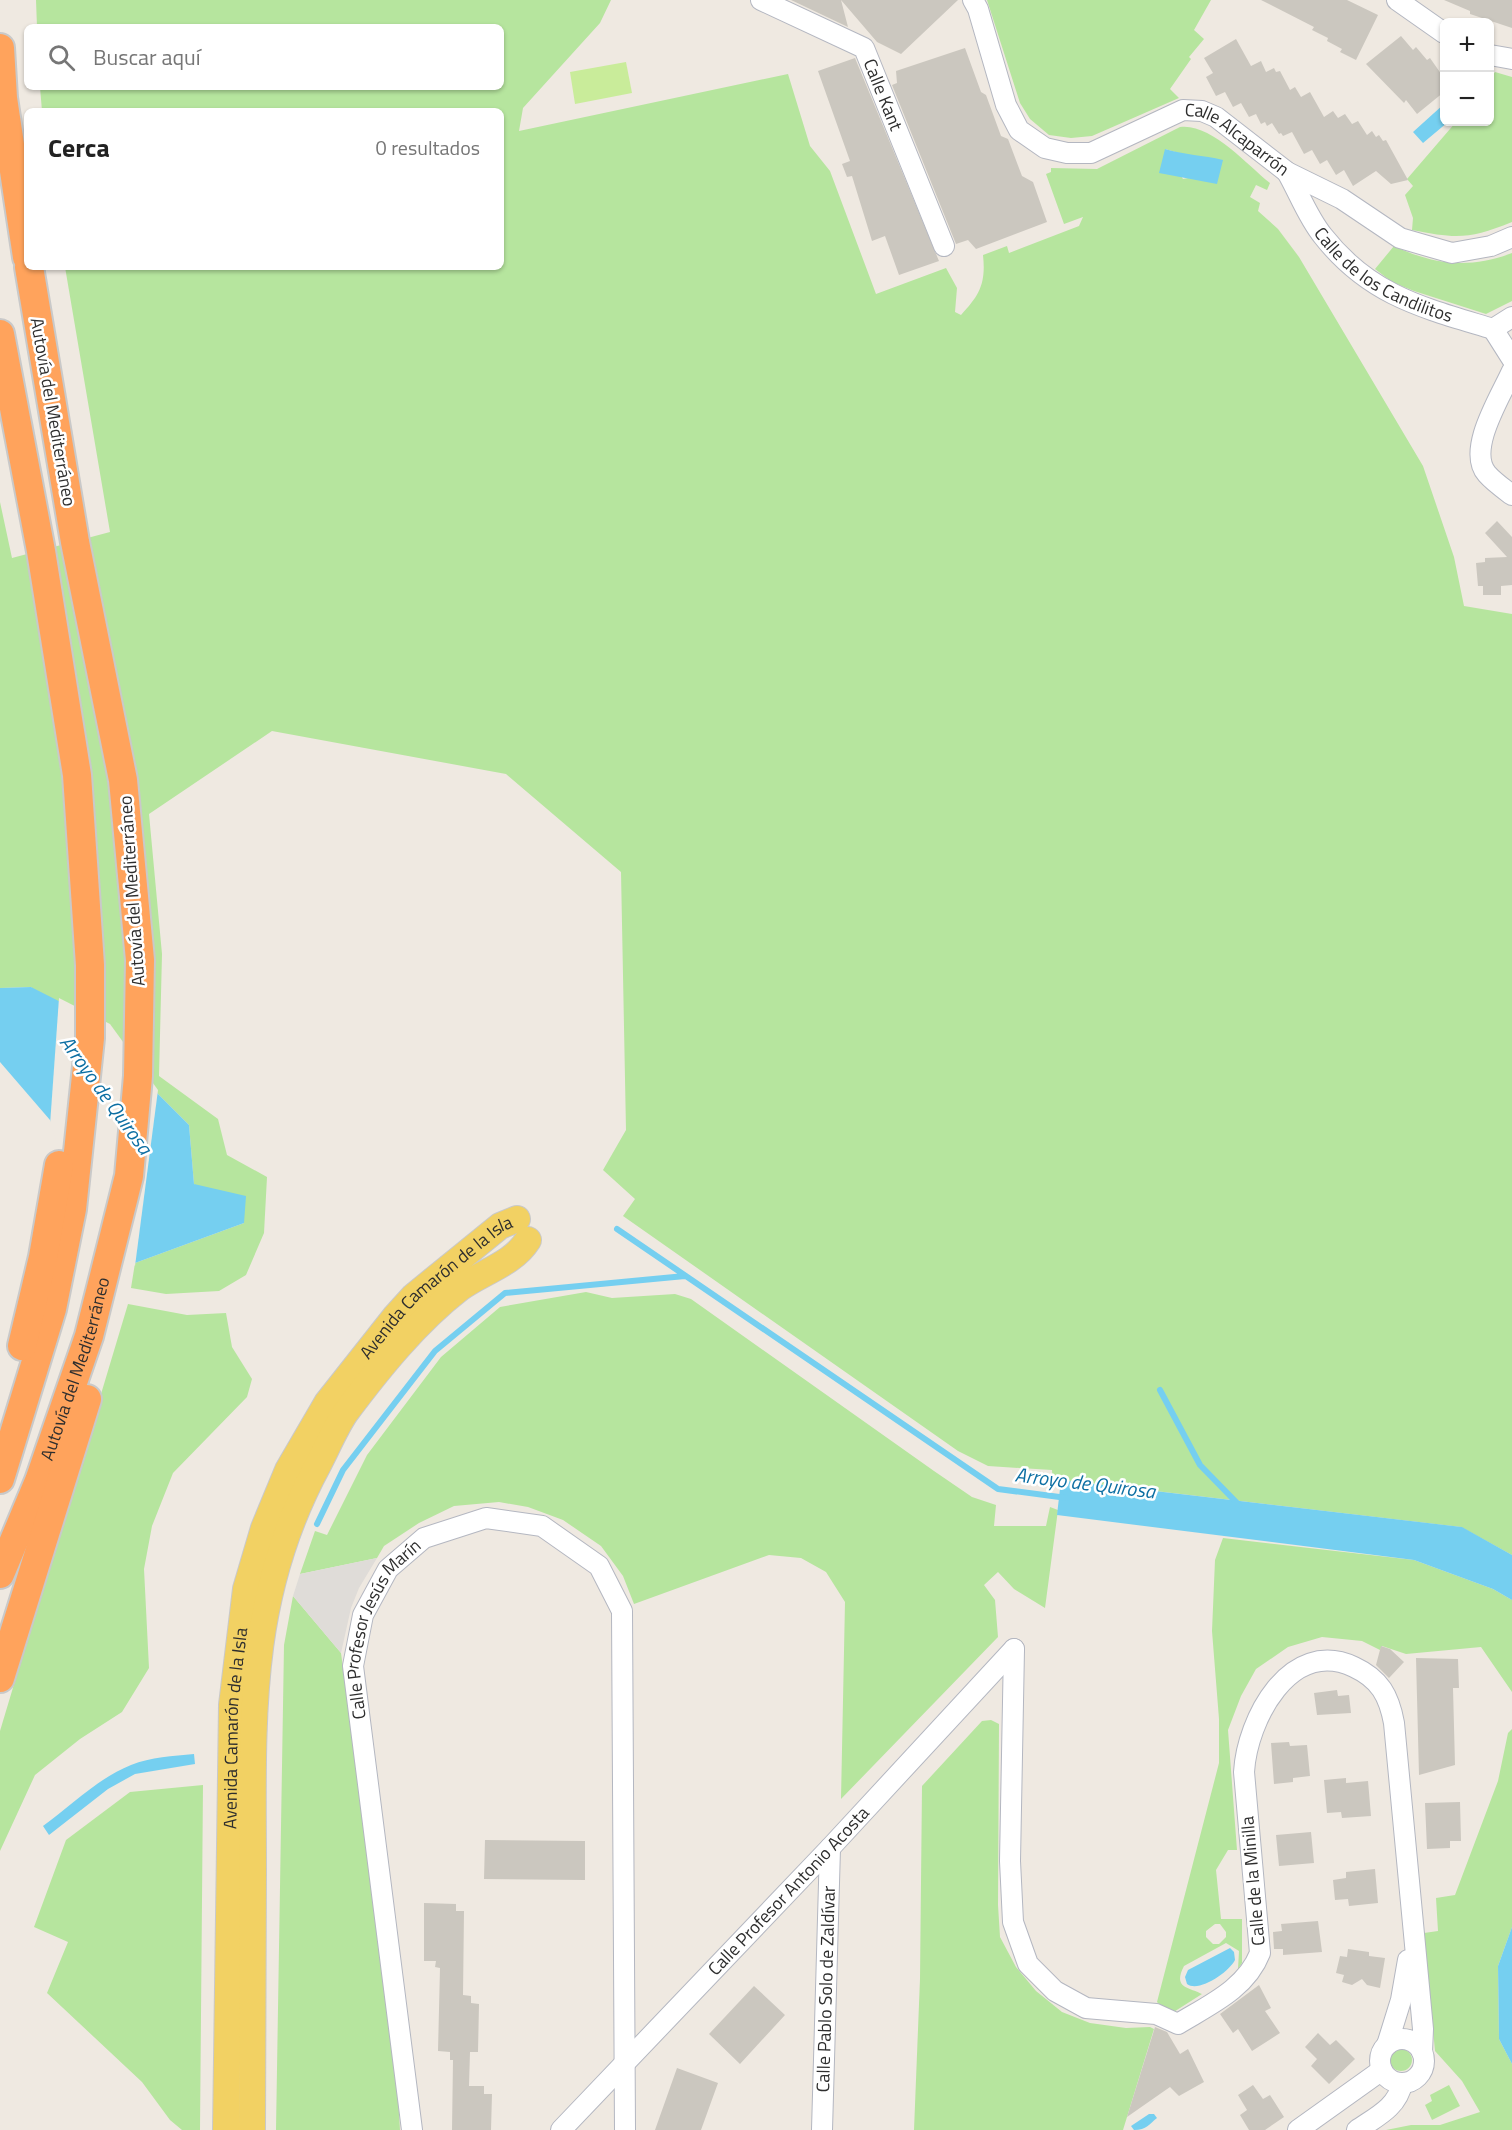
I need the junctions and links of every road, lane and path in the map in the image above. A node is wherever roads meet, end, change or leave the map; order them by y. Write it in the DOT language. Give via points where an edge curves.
graph roads {
  1 [pos="762,0"];
  2 [pos="973,0"];
  3 [pos="1397,0"];
  4 [pos="1440,30"];
  5 [pos="0,48"];
  6 [pos="1494,56"];
  7 [pos="1512,59"];
  8 [pos="1287,172"];
  9 [pos="24,236"];
  10 [pos="1512,237"];
  11 [pos="944,246"];
  12 [pos="29,270"];
  13 [pos="1512,317"];
  14 [pos="1493,329"];
  15 [pos="0,334"];
  16 [pos="1512,359"];
  17 [pos="1512,371"];
  18 [pos="1512,495"];
  19 [pos="86,907"];
  20 [pos="0,1414"];
  21 [pos="3,1472"];
  22 [pos="50,1486"];
  23 [pos="0,1574"];
  24 [pos="1014,1649"];
  25 [pos="0,1678"];
  26 [pos="830,1848"];
  27 [pos="1411,1921"];
  28 [pos="1387,2045"];
  29 [pos="1422,2052"];
  30 [pos="624,2065"];
  31 [pos="1382,2070"];
  32 [pos="1402,2083"];
  33 [pos="226,2130"];
  34 [pos="252,2130"];
  35 [pos="412,2130"];
  36 [pos="561,2130"];
  37 [pos="625,2130"];
  38 [pos="822,2130"];
  39 [pos="1298,2130"];
  40 [pos="1357,2130"];
  1 -- 11 [label="street, Calle Kant" via="864,48"];
  2 -- 8 [label="street, Calle Alcaparrón" via="1006,105 1019,130 1046,148 1091,153 1183,110 1202,111 1216,117"];
  3 -- 4 [label="street"];
  5 -- 9 [label="highway" via="3,98"];
  6 -- 7 [label="street"];
  8 -- 10 [label="street, Calle Alcaparrón" via="1342,199 1400,238 1452,253 1491,246"];
  8 -- 14 [label="street, Calle de los Candilitos" via="1322,236 1361,276 1394,297"];
  12 -- 22 [label="highway, Autovía del Mediterráneo" via="75,542 123,780 140,960 138,1076 129,1176"];
  13 -- 14 [label="street"];
  14 -- 16 [label="street"];
  15 -- 19 [label="highway, Autovía del Mediterráneo" via="41,551 77,775"];
  17 -- 18 [label="street" via="1483,435 1479,456 1486,473"];
  19 -- 20 [label="highway" via="56,1187 23,1346"];
  19 -- 21 [label="highway, Autovía del Mediterráneo" via="90,1038 72,1209 52,1309"];
  22 -- 23 [label="highway, Autovía del Mediterráneo"];
  22 -- 25 [label="highway"];
  24 -- 26 [label="street, Calle Profesor Antonio Acosta"];
  24 -- 27 [label="street, Calle de la Minilla" via="1010,1861 1013,1922 1028,1964 1055,1991 1086,2008 1156,2014 1178,2024 1240,1984 1254,1968 1260,1953 1245,1750 1256,1719 1275,1689 1296,1671 1321,1660 1343,1662 1366,1672 1390,1700"];
  26 -- 30 [label="street, Calle Profesor Antonio Acosta"];
  26 -- 38 [label="street, Calle Pablo Solo de Zaldívar"];
  27 -- 28 [label="street, Calle de la Minilla" via="1407,1973"];
  27 -- 29 [label="street, Calle de la Minilla"];
  28 -- 29 [label="street" via="1406,2039"];
  28 -- 31 [label="street" via="1380,2057"];
  29 -- 32 [label="street" via="1421,2072"];
  30 -- 35 [label="street, Calle Profesor Jesús Marín" via="622,1611 599,1566 542,1526 486,1518 424,1538 388,1569 363,1615 352,1666"];
  30 -- 36 [label="street, Calle Profesor Antonio Acosta"];
  30 -- 37 [label="street, Calle Profesor Jesús Marín"];
  31 -- 32 [label="street" via="1390,2080"];
  31 -- 39 [label="street"];
  32 -- 40 [label="street" via="1400,2096"];
  33 -- 34 [label="main road, Avenida Camarón de la Isla" via="232,1705 246,1589 264,1528 288,1470 327,1403 394,1317 500,1226 523,1230 521,1252 462,1287 427,1316 345,1414 282,1542 265,1606 253,1706"];
}
